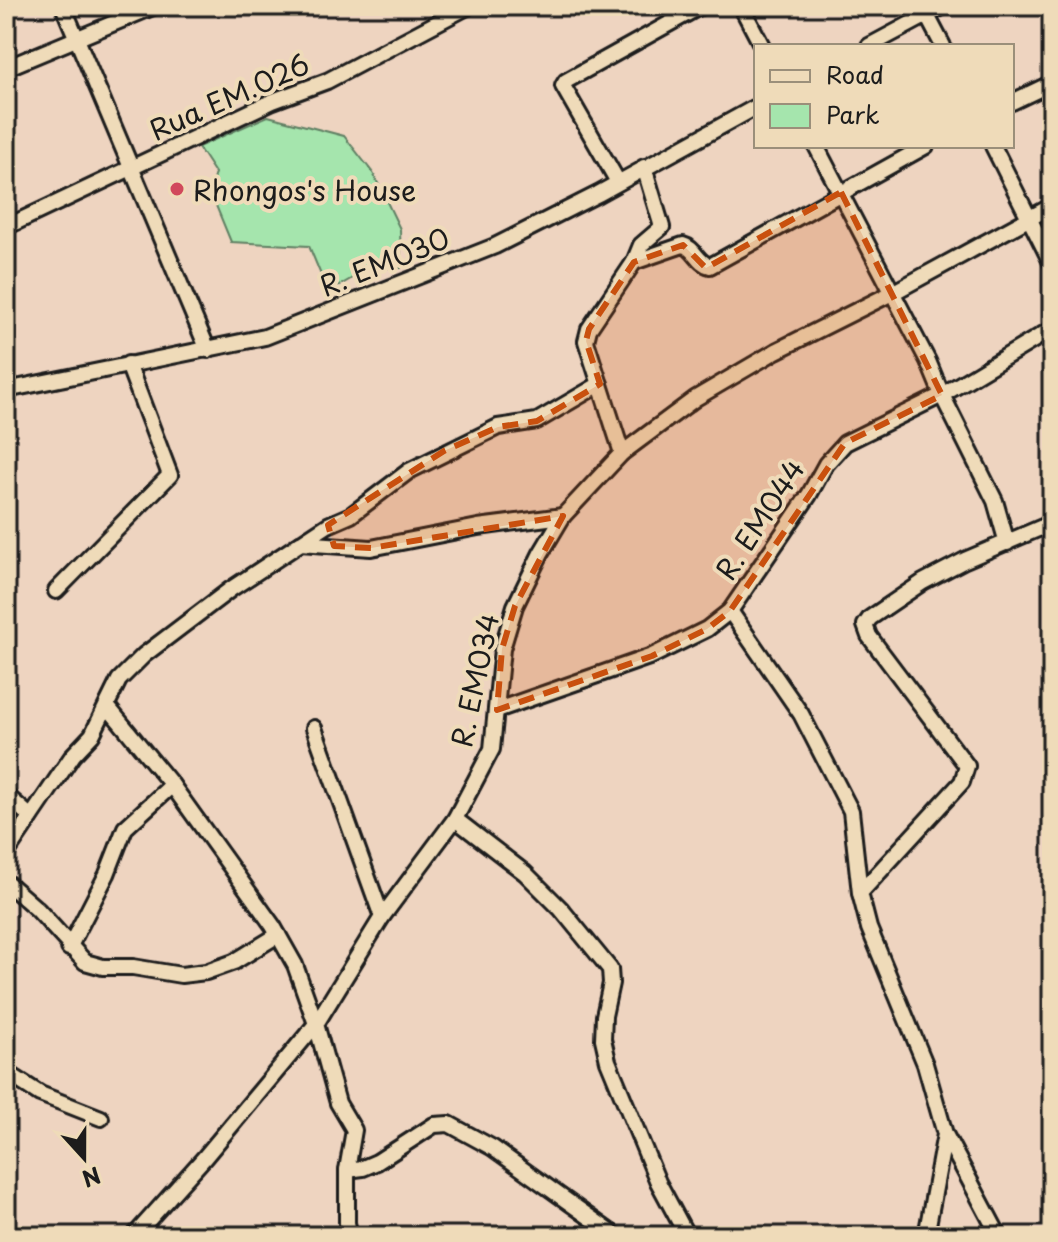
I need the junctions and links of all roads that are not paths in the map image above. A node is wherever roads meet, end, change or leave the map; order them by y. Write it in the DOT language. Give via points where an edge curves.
graph roads {
  1 [pos="63,6"];
  2 [pos="155,6"];
  3 [pos="469,6"];
  4 [pos="701,6"];
  5 [pos="741,6"];
  6 [pos="944,6"];
  7 [pos="924,10"];
  8 [pos="76,39"];
  9 [pos="761,44"];
  10 [pos="872,44"];
  11 [pos="942,44"];
  12 [pos="6,68"];
  13 [pos="1052,83"];
  14 [pos="1014,101"];
  15 [pos="754,108"];
  16 [pos="817,148"];
  17 [pos="922,148"];
  18 [pos="994,148"];
  19 [pos="644,167"];
  20 [pos="131,170"];
  21 [pos="618,182"];
  22 [pos="841,192"];
  23 [pos="1052,206"];
  24 [pos="1028,219"];
  25 [pos="6,227"];
  26 [pos="634,262"];
  27 [pos="1052,264"];
  28 [pos="894,292"];
  29 [pos="1052,329"];
  30 [pos="208,350"];
  31 [pos="128,364"];
  32 [pos="600,384"];
  33 [pos="6,390"];
  34 [pos="942,395"];
  35 [pos="622,453"];
  36 [pos="563,516"];
  37 [pos="1052,523"];
  38 [pos="328,525"];
  39 [pos="300,543"];
  40 [pos="1007,543"];
  41 [pos="334,546"];
  42 [pos="56,591"];
  43 [pos="730,611"];
  44 [pos="107,706"];
  45 [pos="497,710"];
  46 [pos="314,728"];
  47 [pos="172,785"];
  48 [pos="6,795"];
  49 [pos="31,817"];
  50 [pos="455,819"];
  51 [pos="6,854"];
  52 [pos="6,882"];
  53 [pos="860,893"];
  54 [pos="382,917"];
  55 [pos="278,935"];
  56 [pos="69,948"];
  57 [pos="316,1024"];
  58 [pos="6,1072"];
  59 [pos="101,1118"];
  60 [pos="945,1134"];
  61 [pos="347,1170"];
  62 [pos="134,1236"];
  63 [pos="350,1236"];
  64 [pos="616,1236"];
  65 [pos="687,1236"];
  66 [pos="926,1236"];
  67 [pos="999,1236"];
  1 -- 8 [label="street"];
  2 -- 8 [label="street"];
  3 -- 20 [label="street, Rua EM.026" via="327,81 273,101"];
  4 -- 21 [label="street" via="563,86"];
  5 -- 9 [label="street"];
  6 -- 7 [label="street"];
  7 -- 10 [label="street"];
  7 -- 11 [label="street"];
  8 -- 12 [label="street"];
  8 -- 20 [label="street"];
  13 -- 14 [label="street"];
  15 -- 19 [label="street, R. EM030"];
  16 -- 22 [label="street"];
  17 -- 22 [label="street"];
  18 -- 24 [label="street"];
  19 -- 21 [label="street, R. EM030"];
  19 -- 26 [label="street" via="662,227 641,245"];
  20 -- 25 [label="street, Rua EM.026"];
  20 -- 30 [label="street"];
  21 -- 30 [label="street, R. EM030" via="495,246 265,337"];
  22 -- 26 [label="street" via="710,266 683,245"];
  22 -- 28 [label="street"];
  23 -- 24 [label="street, R. EM034"];
  24 -- 27 [label="street"];
  24 -- 28 [label="street, R. EM034"];
  26 -- 32 [label="street" via="589,329 586,341"];
  28 -- 34 [label="street"];
  28 -- 35 [label="street, R. EM034" via="733,375"];
  29 -- 34 [label="street, R. EM044"];
  30 -- 31 [label="street, R. EM030"];
  31 -- 33 [label="street, R. EM030"];
  31 -- 42 [label="street" via="170,475"];
  32 -- 35 [label="street"];
  32 -- 38 [label="street" via="537,421 498,427 444,451"];
  34 -- 40 [label="street" via="995,501"];
  34 -- 43 [label="street, R. EM044" via="845,443"];
  35 -- 36 [label="street, R. EM034"];
  36 -- 41 [label="street" via="371,548"];
  36 -- 45 [label="street, R. EM034" via="515,606 502,649"];
  37 -- 40 [label="street"];
  38 -- 39 [label="street"];
  38 -- 41 [label="street"];
  39 -- 41 [label="street"];
  39 -- 44 [label="street" via="144,655 119,680"];
  40 -- 53 [label="street" via="923,582 865,625 967,772"];
  43 -- 45 [label="street, R. EM044" via="707,629 652,656"];
  43 -- 53 [label="street" via="801,714 851,811"];
  44 -- 47 [label="street"];
  44 -- 49 [label="street" via="92,735"];
  45 -- 50 [label="street, R. EM034" via="492,749"];
  46 -- 54 [label="street"];
  47 -- 55 [label="street"];
  47 -- 56 [label="street" via="125,828"];
  48 -- 49 [label="street"];
  49 -- 51 [label="street"];
  50 -- 54 [label="street, R. EM034"];
  50 -- 65 [label="street" via="525,873 610,969 603,1039 608,1061 658,1182"];
  52 -- 56 [label="street"];
  53 -- 60 [label="street" via="869,928 925,1064"];
  54 -- 57 [label="street, R. EM034"];
  55 -- 56 [label="street" via="234,962 181,975 103,967 85,962"];
  55 -- 57 [label="street"];
  57 -- 61 [label="street" via="338,1103 354,1130"];
  57 -- 62 [label="street, R. EM034"];
  58 -- 59 [label="street" via="40,1094"];
  60 -- 66 [label="street"];
  60 -- 67 [label="street"];
  61 -- 63 [label="street"];
  61 -- 64 [label="street" via="377,1162 434,1125 449,1124 493,1148"];
}
